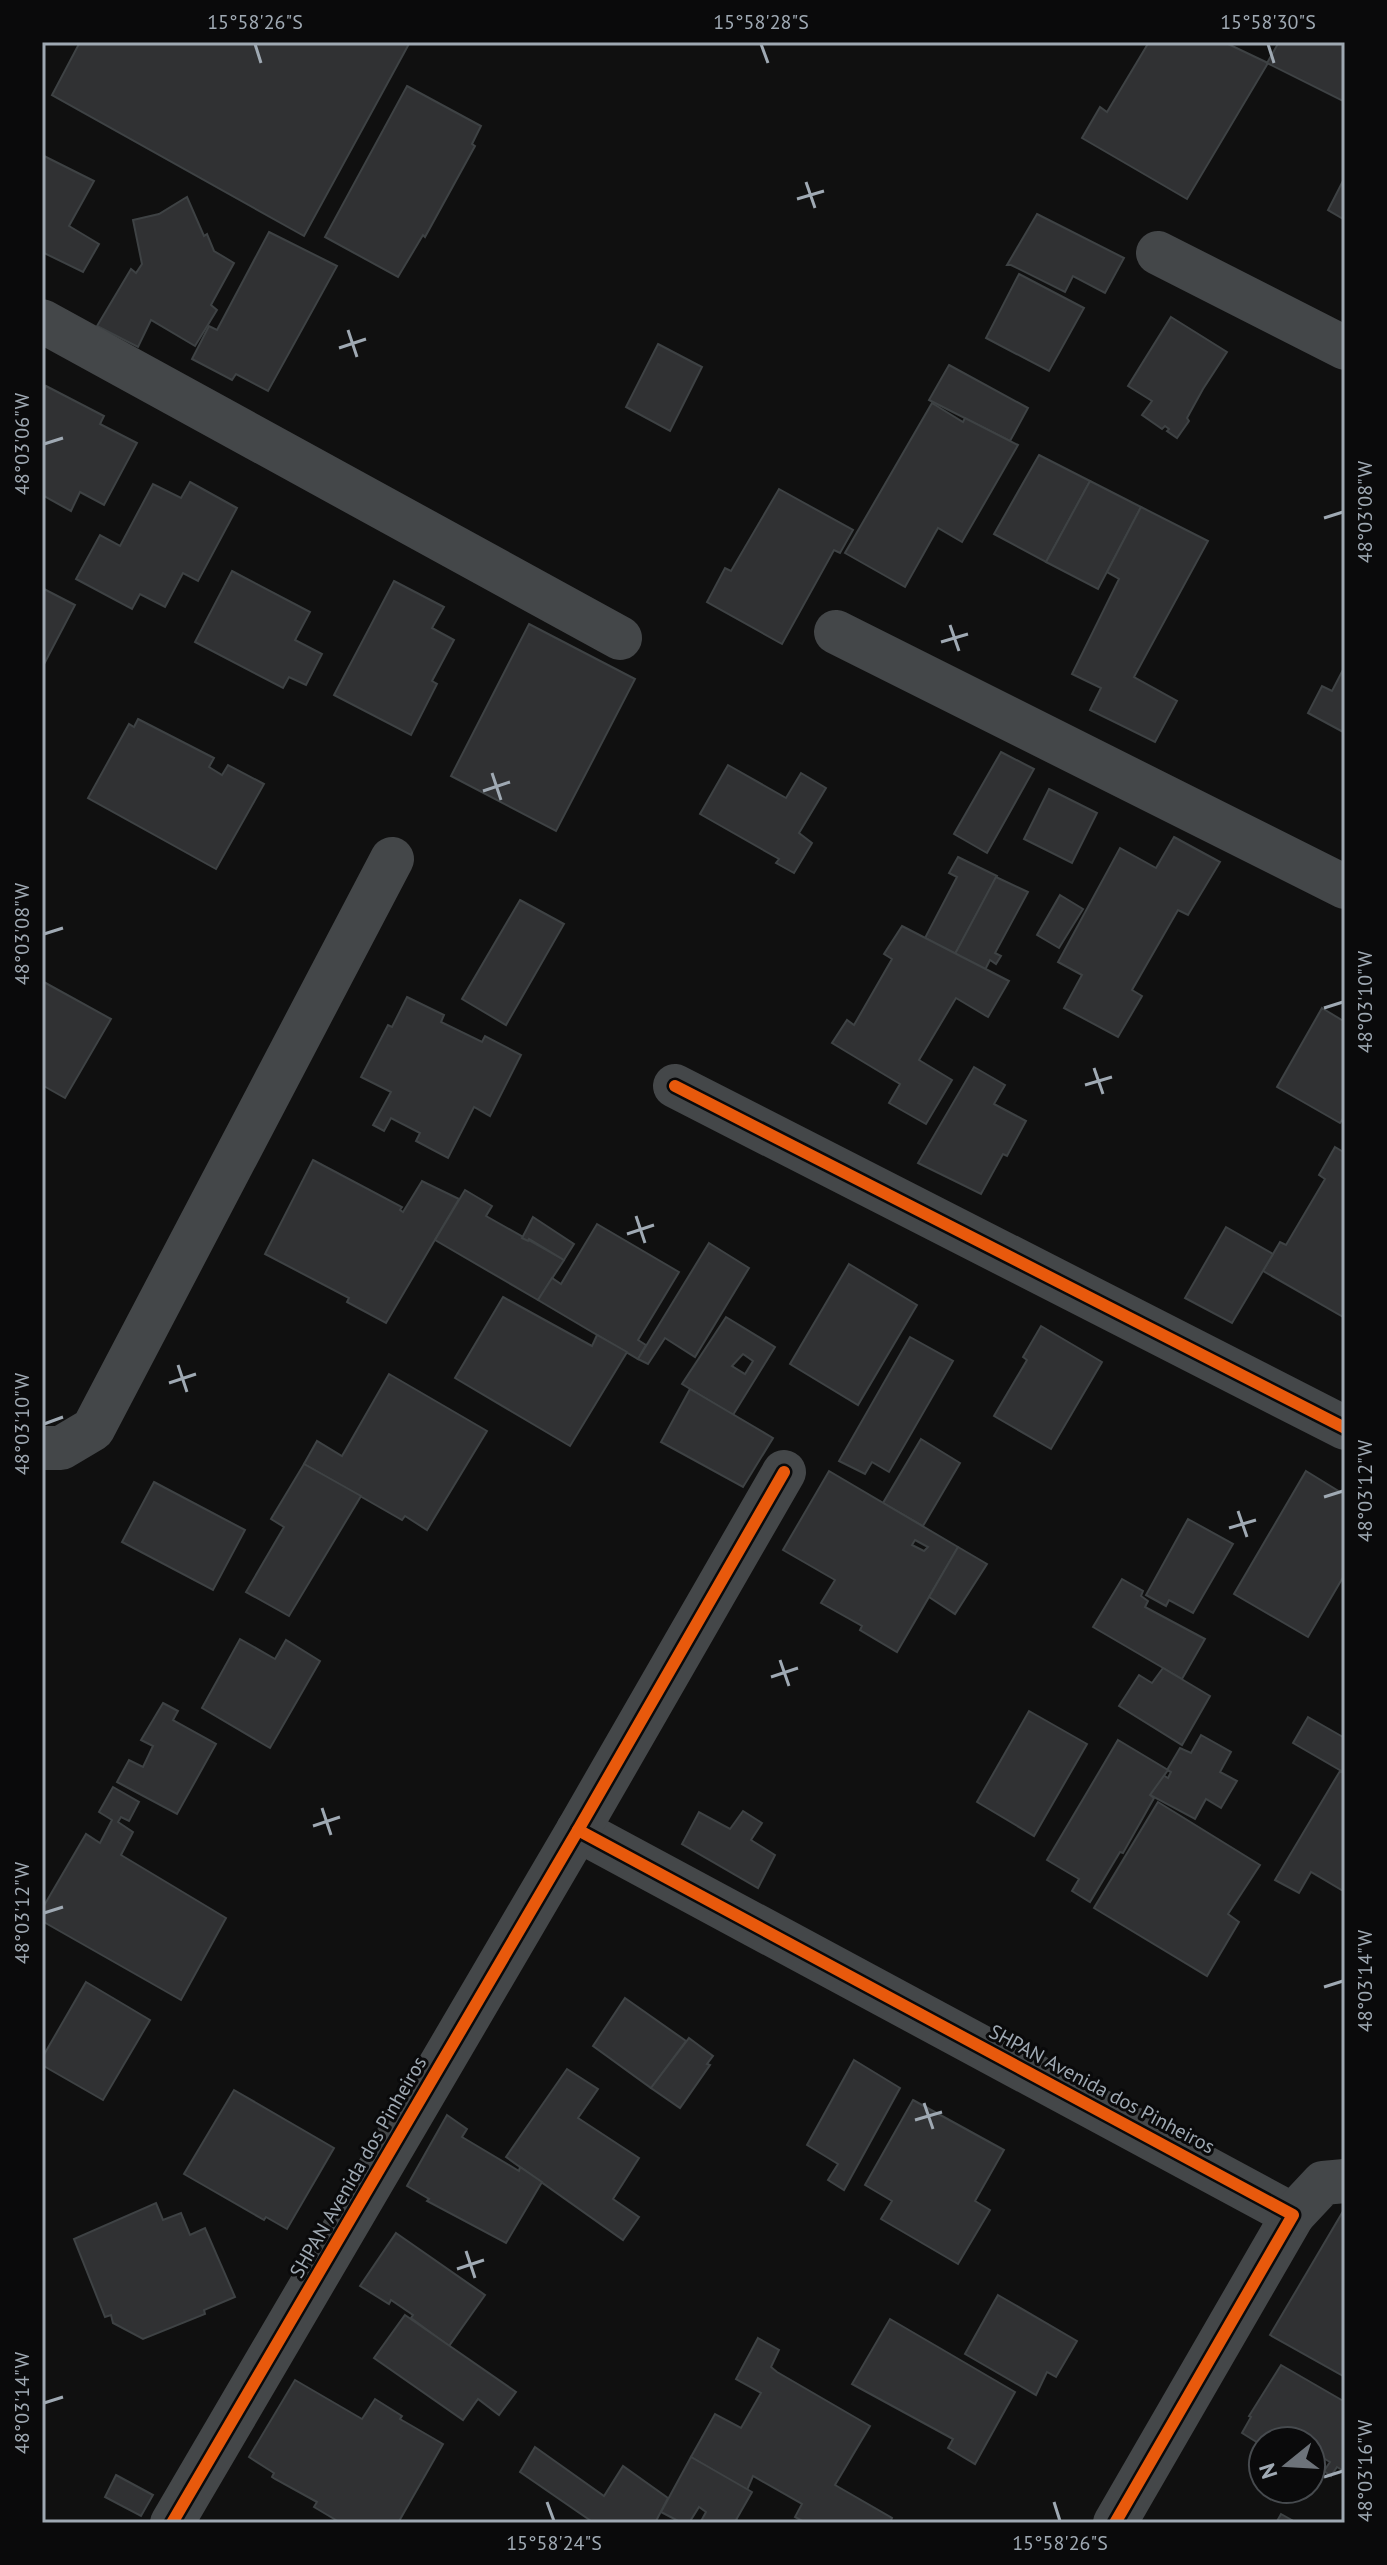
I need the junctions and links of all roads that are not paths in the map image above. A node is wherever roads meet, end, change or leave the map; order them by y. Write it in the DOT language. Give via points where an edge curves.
graph roads {
  1 [pos="1158,253"];
  2 [pos="42,321"];
  3 [pos="1345,348"];
  4 [pos="836,632"];
  5 [pos="620,638"];
  6 [pos="392,859"];
  7 [pos="1345,887"];
  8 [pos="675,1086"];
  9 [pos="1345,1428"];
  10 [pos="42,1448"];
  11 [pos="784,1472"];
  12 [pos="578,1830"];
  13 [pos="1345,2181"];
  14 [pos="1293,2215"];
  15 [pos="172,2523"];
  16 [pos="1115,2523"];
  1 -- 3 [label="street"];
  2 -- 5 [label="street"];
  4 -- 7 [label="street"];
  6 -- 10 [label="street" via="93,1429 61,1448"];
  8 -- 9 [label="street"];
  11 -- 12 [label="street, SHPAN Avenida dos Pinheiros"];
  12 -- 14 [label="street, SHPAN Avenida dos Pinheiros"];
  12 -- 15 [label="street, SHPAN Avenida dos Pinheiros"];
  13 -- 14 [label="street" via="1323,2183"];
  14 -- 16 [label="street"];
}
